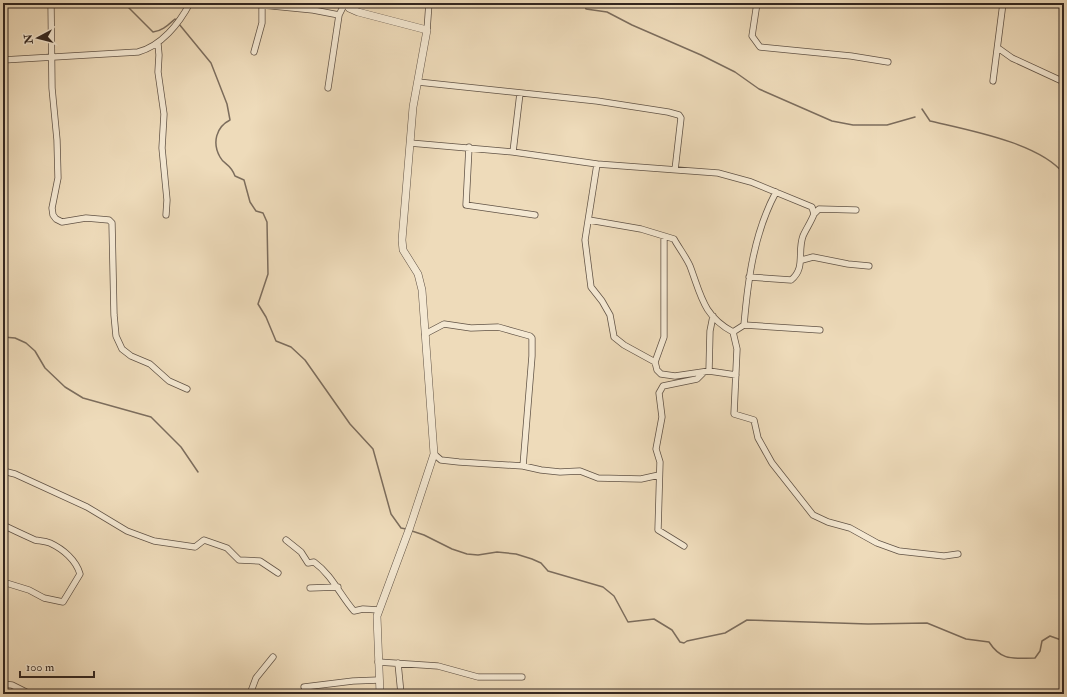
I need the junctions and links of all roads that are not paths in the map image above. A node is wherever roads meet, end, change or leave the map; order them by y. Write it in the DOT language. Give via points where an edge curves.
graph roads {
  1 [pos="51,3"];
  2 [pos="190,3"];
  3 [pos="346,3"];
  4 [pos="429,3"];
  5 [pos="757,3"];
  6 [pos="1003,3"];
  7 [pos="262,4"];
  8 [pos="339,15"];
  9 [pos="427,30"];
  10 [pos="158,44"];
  11 [pos="998,48"];
  12 [pos="254,52"];
  13 [pos="53,58"];
  14 [pos="3,60"];
  15 [pos="888,62"];
  16 [pos="993,81"];
  17 [pos="418,82"];
  18 [pos="1064,82"];
  19 [pos="328,88"];
  20 [pos="520,93"];
  21 [pos="410,143"];
  22 [pos="469,147"];
  23 [pos="513,152"];
  24 [pos="597,164"];
  25 [pos="675,170"];
  26 [pos="776,192"];
  27 [pos="812,207"];
  28 [pos="819,209"];
  29 [pos="856,210"];
  30 [pos="814,214"];
  31 [pos="166,215"];
  32 [pos="535,215"];
  33 [pos="589,220"];
  34 [pos="664,236"];
  35 [pos="802,260"];
  36 [pos="869,266"];
  37 [pos="749,277"];
  38 [pos="712,316"];
  39 [pos="744,325"];
  40 [pos="820,330"];
  41 [pos="733,332"];
  42 [pos="425,334"];
  43 [pos="655,362"];
  44 [pos="707,372"];
  45 [pos="736,374"];
  46 [pos="187,389"];
  47 [pos="434,454"];
  48 [pos="523,466"];
  49 [pos="3,471"];
  50 [pos="659,475"];
  51 [pos="3,525"];
  52 [pos="286,540"];
  53 [pos="684,546"];
  54 [pos="958,554"];
  55 [pos="278,573"];
  56 [pos="3,582"];
  57 [pos="338,586"];
  58 [pos="310,588"];
  59 [pos="379,610"];
  60 [pos="273,657"];
  61 [pos="378,662"];
  62 [pos="398,663"];
  63 [pos="522,677"];
  64 [pos="379,680"];
  65 [pos="3,684"];
  66 [pos="304,687"];
  67 [pos="30,694"];
  68 [pos="250,694"];
  69 [pos="380,694"];
  70 [pos="401,694"];
  1 -- 13 [label="street"];
  2 -- 10 [label="street"];
  3 -- 8 [label="street"];
  3 -- 9 [label="street" via="349,8 358,12"];
  4 -- 9 [label="street"];
  5 -- 15 [label="street" via="752,36 760,47"];
  6 -- 11 [label="street"];
  7 -- 8 [label="street"];
  7 -- 12 [label="street" via="262,23"];
  8 -- 19 [label="street"];
  9 -- 17 [label="street"];
  10 -- 13 [label="street" via="138,52"];
  10 -- 31 [label="street" via="158,72 164,114 162,148"];
  11 -- 16 [label="street"];
  11 -- 18 [label="street" via="1012,58"];
  13 -- 14 [label="street"];
  13 -- 46 [label="street" via="52,88 58,178 53,215 62,222 86,218 109,220 112,223 114,315 116,336 122,350 150,364 169,381"];
  17 -- 20 [label="street"];
  17 -- 21 [label="street"];
  20 -- 23 [label="street"];
  20 -- 25 [label="street" via="679,115 681,118"];
  21 -- 22 [label="street"];
  21 -- 42 [label="street" via="402,240 403,250 418,274 422,290"];
  22 -- 23 [label="street"];
  22 -- 32 [label="street" via="466,205"];
  23 -- 24 [label="street"];
  24 -- 25 [label="street"];
  24 -- 33 [label="street"];
  25 -- 26 [label="street" via="718,173"];
  26 -- 27 [label="street"];
  26 -- 37 [label="street" via="760,226"];
  27 -- 28 [label="street"];
  27 -- 30 [label="street"];
  28 -- 29 [label="street"];
  28 -- 30 [label="street"];
  30 -- 35 [label="street" via="802,237"];
  33 -- 34 [label="street" via="641,229"];
  33 -- 43 [label="street" via="585,240 591,287 610,315 614,337"];
  34 -- 38 [label="street" via="674,239 689,264 703,304"];
  34 -- 43 [label="street" via="664,337"];
  35 -- 36 [label="street" via="813,257"];
  35 -- 37 [label="street" via="797,276 791,280"];
  37 -- 39 [label="street"];
  38 -- 41 [label="street"];
  38 -- 44 [label="street"];
  39 -- 40 [label="street"];
  39 -- 41 [label="street"];
  41 -- 45 [label="street" via="737,349"];
  42 -- 47 [label="street"];
  42 -- 48 [label="street" via="444,324 470,328 498,327 532,338"];
  43 -- 44 [label="street" via="661,374 675,376"];
  44 -- 45 [label="street"];
  44 -- 50 [label="street" via="697,379 660,388 662,417 656,449 660,462"];
  45 -- 54 [label="street" via="734,414 754,420 758,438 772,463 813,515 850,528 900,552 944,556"];
  47 -- 48 [label="street" via="441,460"];
  47 -- 59 [label="street"];
  48 -- 50 [label="street" via="541,470 580,471 598,478 641,479"];
  49 -- 55 [label="street" via="15,474 87,508 126,531 154,540 195,547 204,540 227,548 239,560 260,561"];
  50 -- 53 [label="street" via="658,530"];
  51 -- 56 [label="street" via="58,548 73,559 80,574 63,602 44,598"];
  52 -- 57 [label="street" via="301,552 308,563 314,562 321,567"];
  57 -- 58 [label="street"];
  57 -- 59 [label="street" via="354,611"];
  59 -- 61 [label="street"];
  60 -- 68 [label="street" via="256,678"];
  61 -- 62 [label="street"];
  61 -- 64 [label="street"];
  62 -- 63 [label="street" via="438,666 478,677"];
  62 -- 70 [label="street"];
  64 -- 66 [label="street"];
  64 -- 69 [label="street"];
  65 -- 67 [label="street" via="12,685"];
}
